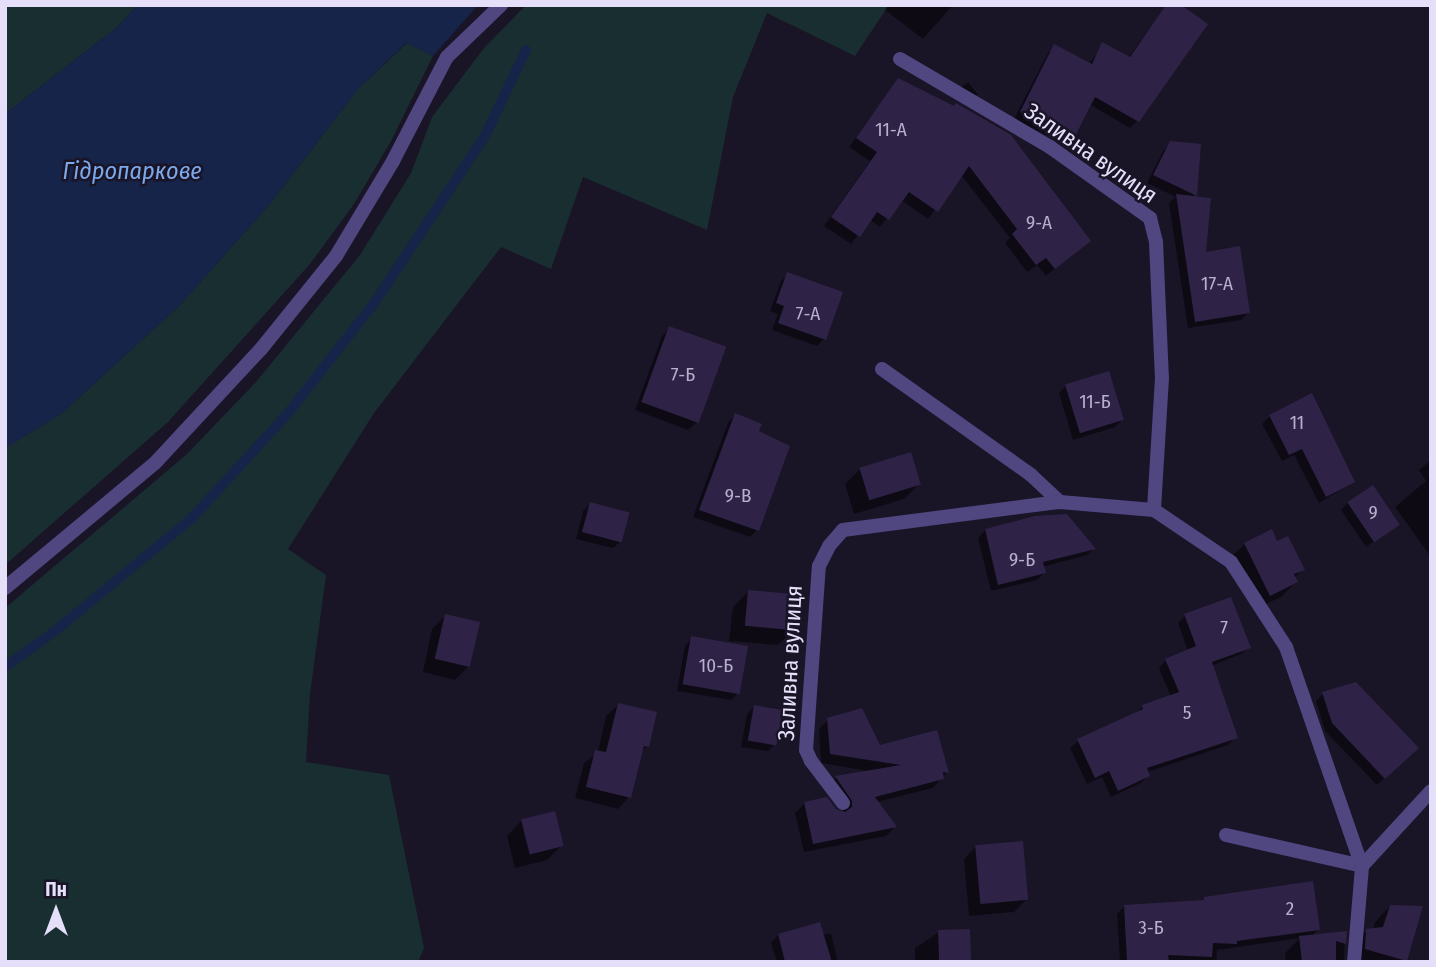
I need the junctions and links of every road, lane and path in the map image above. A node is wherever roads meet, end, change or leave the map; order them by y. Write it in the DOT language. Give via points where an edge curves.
graph roads {
  1 [pos="501,5"];
  2 [pos="900,59"];
  3 [pos="882,369"];
  4 [pos="1060,502"];
  5 [pos="1154,510"];
  6 [pos="5,588"];
  7 [pos="1431,791"];
  8 [pos="843,803"];
  9 [pos="1226,835"];
  10 [pos="1362,866"];
  11 [pos="1354,962"];
  1 -- 6 [label="street" via="447,57 393,161 336,256 261,349 155,463"];
  2 -- 5 [label="street, Заливна вулиця" via="1050,147 1150,218 1156,242 1162,378"];
  3 -- 4 [label="street" via="1031,475"];
  4 -- 5 [label="street, Заливна вулиця"];
  4 -- 8 [label="street, Заливна вулиця" via="844,530 829,546 819,566 806,750"];
  5 -- 10 [label="street, Заливна вулиця" via="1231,562 1286,647"];
  7 -- 10 [label="street"];
  9 -- 10 [label="street"];
  10 -- 11 [label="street, Заливна вулиця"];
}
